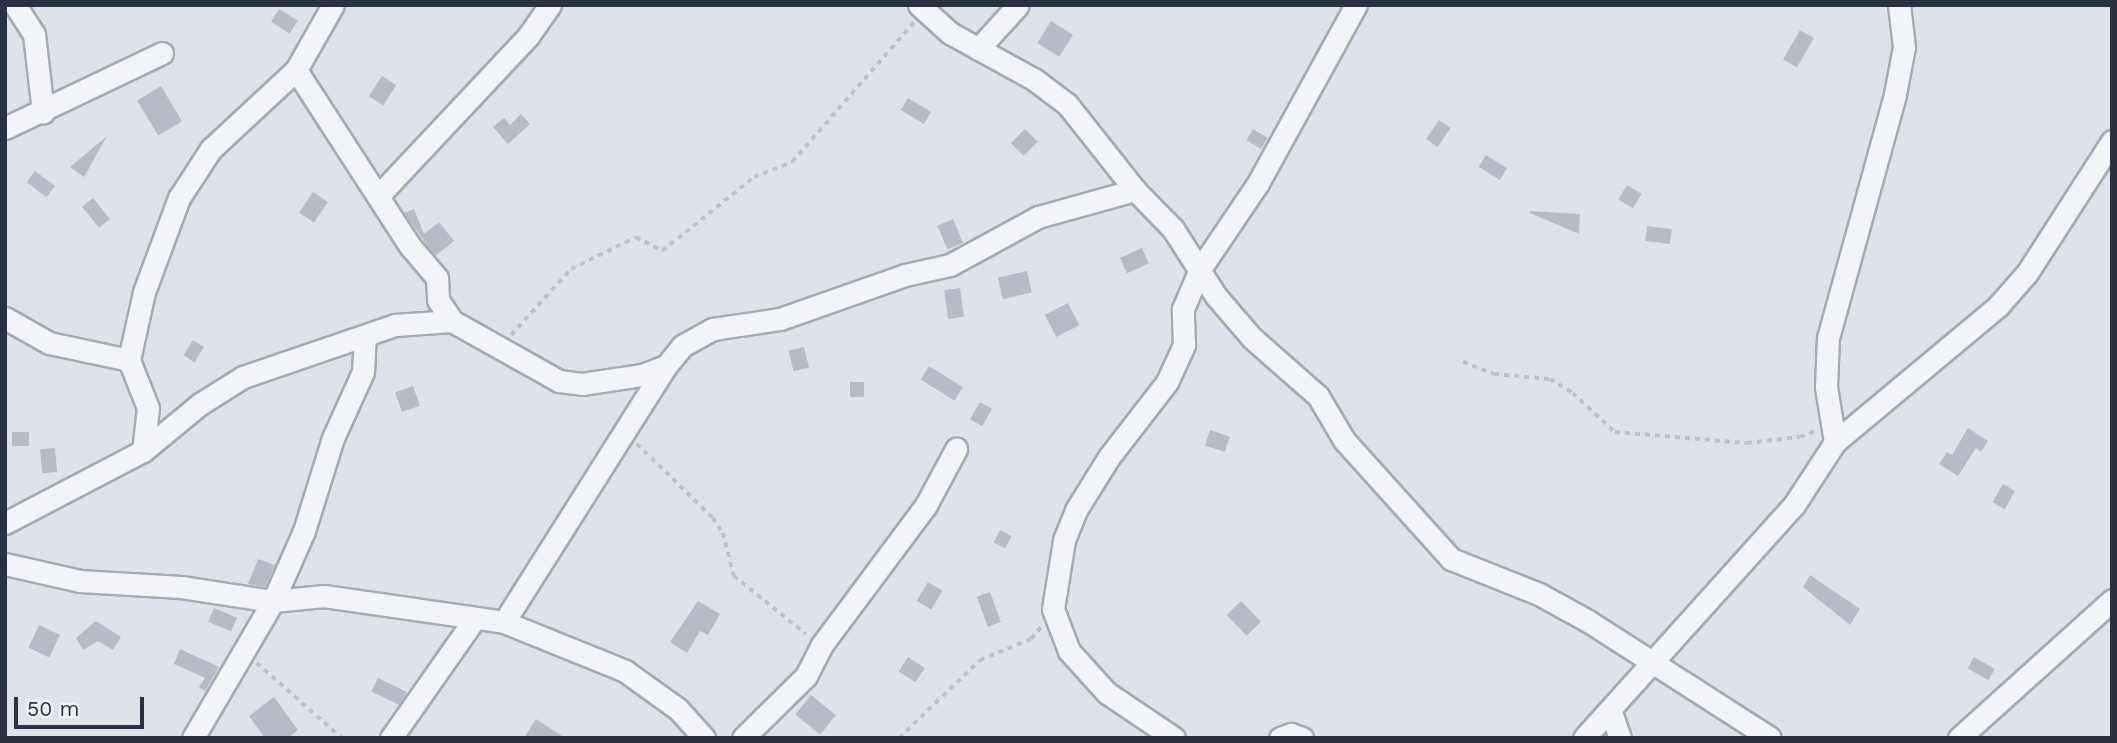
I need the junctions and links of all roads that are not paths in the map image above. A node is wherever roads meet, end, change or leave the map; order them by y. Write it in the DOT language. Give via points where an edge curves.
graph roads {
  1 [pos="15,5"];
  2 [pos="550,5"];
  3 [pos="1018,5"];
  4 [pos="1356,5"];
  5 [pos="1899,5"];
  6 [pos="330,6"];
  7 [pos="921,7"];
  8 [pos="978,49"];
  9 [pos="162,53"];
  10 [pos="296,70"];
  11 [pos="43,112"];
  12 [pos="5,128"];
  13 [pos="2112,141"];
  14 [pos="1135,190"];
  15 [pos="379,195"];
  16 [pos="1200,270"];
  17 [pos="5,318"];
  18 [pos="452,321"];
  19 [pos="365,336"];
  20 [pos="129,360"];
  21 [pos="666,366"];
  22 [pos="1833,433"];
  23 [pos="956,449"];
  24 [pos="143,452"];
  25 [pos="5,523"];
  26 [pos="5,564"];
  27 [pos="2112,600"];
  28 [pos="272,601"];
  29 [pos="475,618"];
  30 [pos="504,622"];
  31 [pos="1651,662"];
  32 [pos="1611,712"];
  33 [pos="392,737"];
  34 [pos="192,738"];
  35 [pos="704,738"];
  36 [pos="743,738"];
  37 [pos="1174,738"];
  38 [pos="1280,738"];
  39 [pos="1302,738"];
  40 [pos="1584,738"];
  41 [pos="1620,738"];
  42 [pos="1770,738"];
  43 [pos="1959,738"];
  1 -- 11 [label="street" via="34,34"];
  2 -- 15 [label="street" via="529,35"];
  3 -- 8 [label="street"];
  4 -- 16 [label="street" via="1258,183"];
  5 -- 22 [label="street" via="1904,47 1895,94 1828,338 1826,387"];
  6 -- 10 [label="street"];
  7 -- 8 [label="street" via="950,33"];
  8 -- 14 [label="street" via="1067,104"];
  9 -- 11 [label="street"];
  10 -- 15 [label="street"];
  10 -- 20 [label="street" via="197,167 179,198 144,292"];
  11 -- 12 [label="street"];
  13 -- 22 [label="street" via="2027,273 1998,306"];
  14 -- 16 [label="street" via="1173,229"];
  14 -- 21 [label="street" via="1038,217 950,265 905,275 780,319 713,329 682,346"];
  15 -- 18 [label="street" via="410,246 437,278 438,300"];
  16 -- 31 [label="street" via="1252,338 1318,396 1344,440 1451,559 1539,594"];
  16 -- 37 [label="street" via="1183,309 1184,345 1178,361 1076,510 1064,540 1053,609 1069,651 1085,672 1107,693"];
  17 -- 20 [label="street" via="49,343"];
  18 -- 19 [label="street" via="423,320"];
  18 -- 21 [label="street" via="534,371 582,384"];
  19 -- 24 [label="street" via="233,383"];
  19 -- 28 [label="street" via="363,372 333,438 304,531"];
  20 -- 24 [label="street" via="148,408"];
  21 -- 30 [label="street"];
  22 -- 31 [label="street" via="1794,505"];
  23 -- 36 [label="street" via="926,505 790,695"];
  24 -- 25 [label="street"];
  26 -- 28 [label="street" via="80,581 181,587"];
  27 -- 43 [label="street"];
  28 -- 29 [label="street" via="324,596"];
  28 -- 34 [label="street"];
  29 -- 30 [label="street"];
  29 -- 33 [label="street"];
  30 -- 35 [label="street" via="625,671 678,709"];
  31 -- 32 [label="street"];
  31 -- 42 [label="street"];
  32 -- 40 [label="street"];
  32 -- 41 [label="street"];
  38 -- 39 [label="street"];
}
